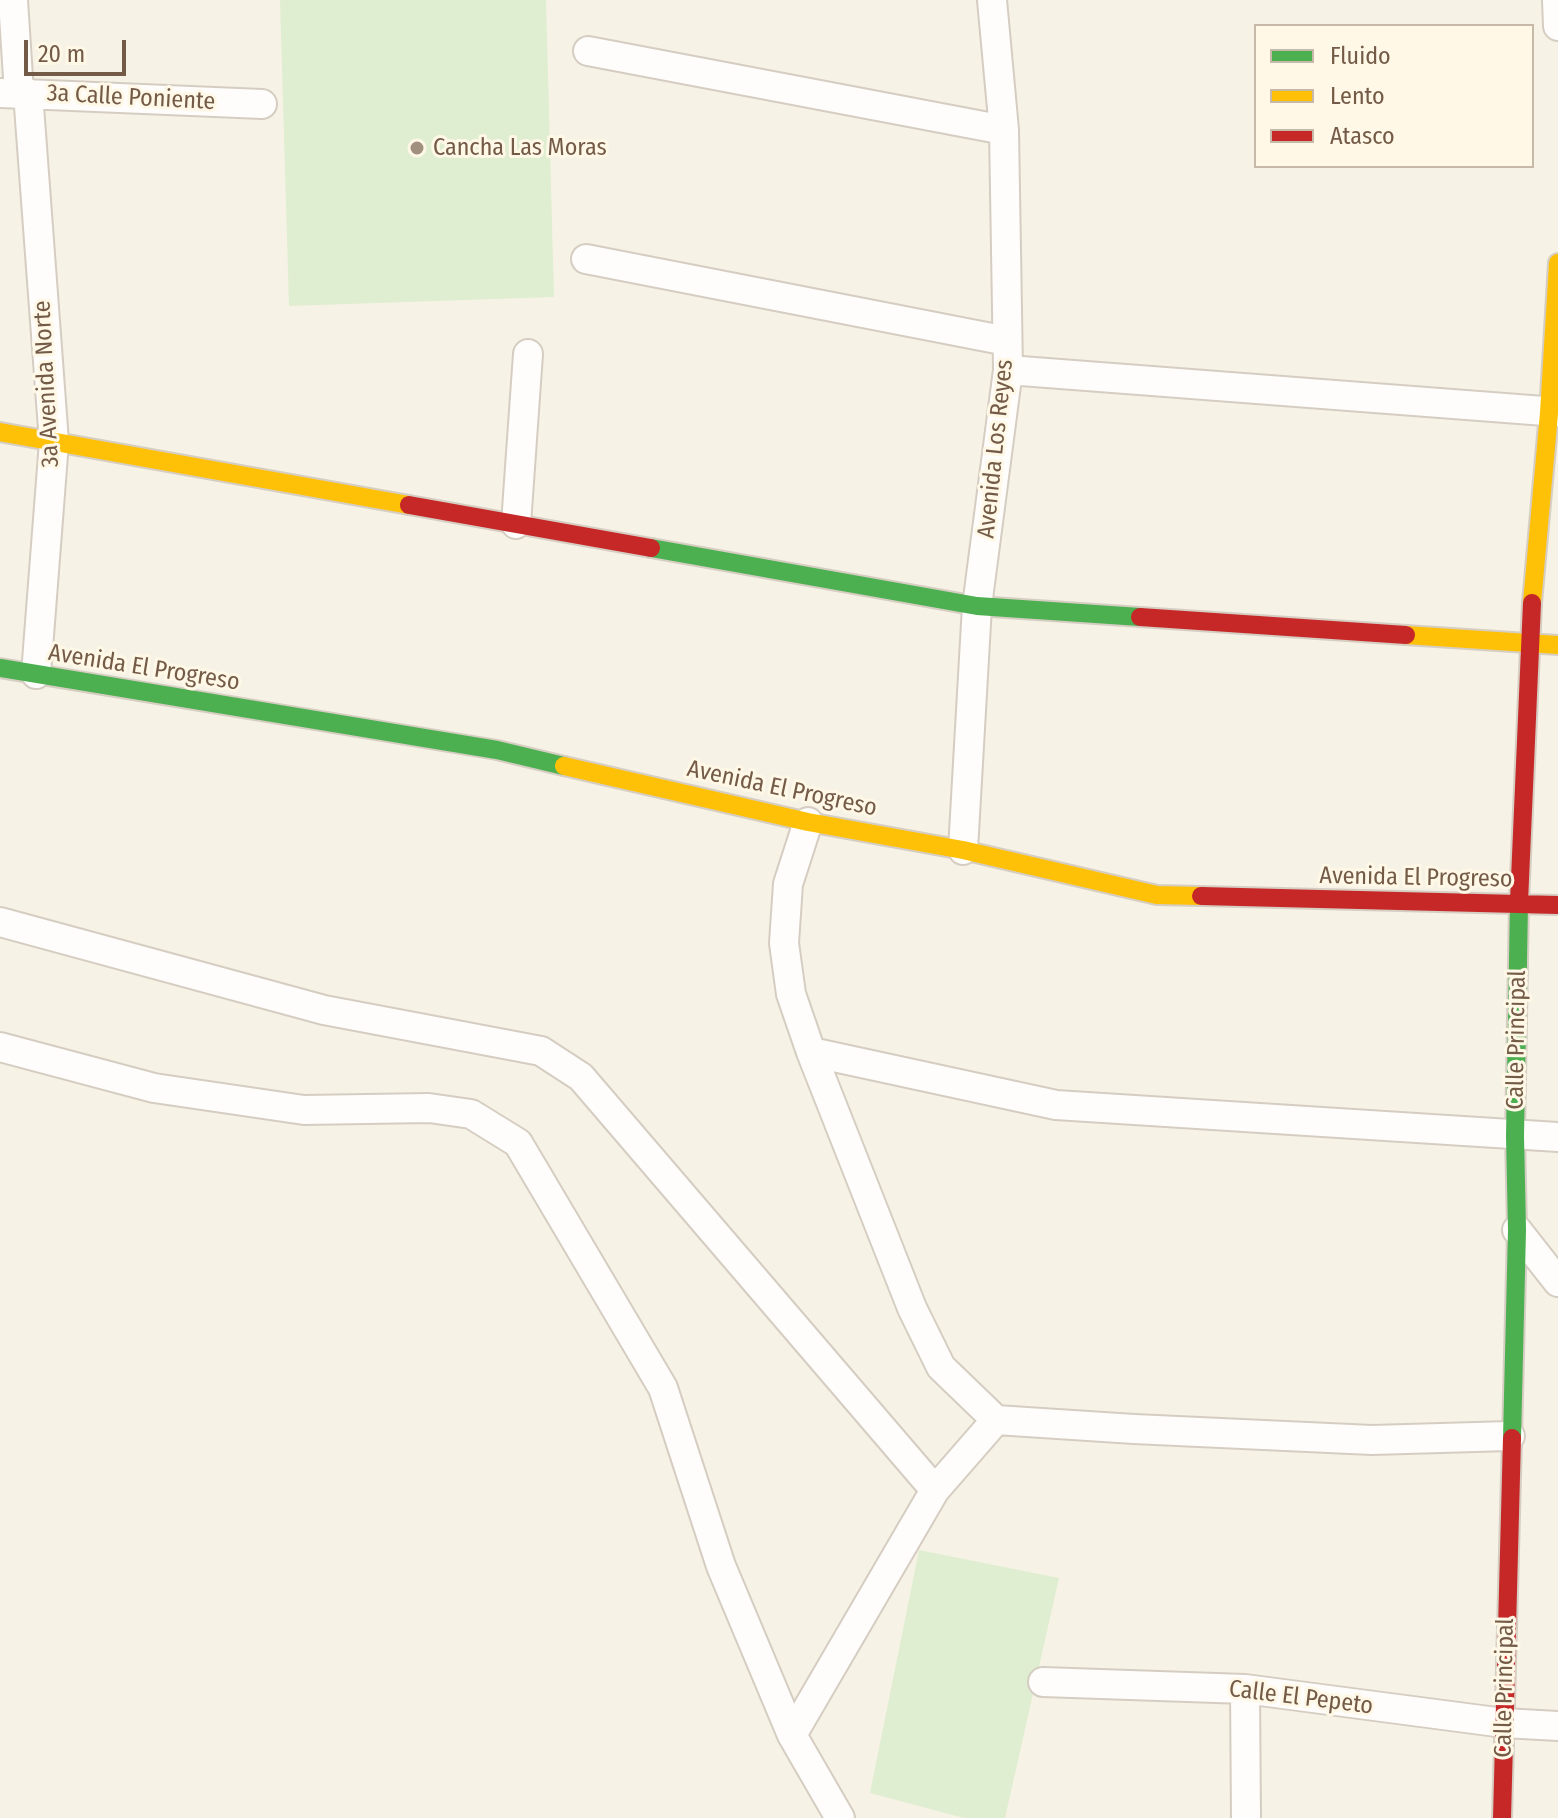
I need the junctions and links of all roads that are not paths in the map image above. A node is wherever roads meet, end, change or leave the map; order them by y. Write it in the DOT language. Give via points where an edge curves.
graph roads {
  1 [pos="13,0"];
  2 [pos="992,0"];
  3 [pos="1557,0"];
  4 [pos="1558,26"];
  5 [pos="588,51"];
  6 [pos="16,93"];
  7 [pos="262,104"];
  8 [pos="1004,130"];
  9 [pos="586,259"];
  10 [pos="1558,263"];
  11 [pos="1007,341"];
  12 [pos="528,354"];
  13 [pos="1008,370"];
  14 [pos="1553,412"];
  15 [pos="0,432"];
  16 [pos="54,442"];
  17 [pos="516,524"];
  18 [pos="977,606"];
  19 [pos="1528,644"];
  20 [pos="1558,645"];
  21 [pos="0,668"];
  22 [pos="36,674"];
  23 [pos="808,822"];
  24 [pos="963,850"];
  25 [pos="1519,905"];
  26 [pos="1558,905"];
  27 [pos="0,922"];
  28 [pos="0,1047"];
  29 [pos="811,1052"];
  30 [pos="1515,1136"];
  31 [pos="1558,1137"];
  32 [pos="1517,1230"];
  33 [pos="1557,1279"];
  34 [pos="996,1420"];
  35 [pos="1510,1436"];
  36 [pos="935,1490"];
  37 [pos="1043,1682"];
  38 [pos="1245,1689"];
  39 [pos="1504,1723"];
  40 [pos="1558,1726"];
  41 [pos="792,1735"];
  42 [pos="840,1818"];
  43 [pos="1246,1818"];
  44 [pos="1502,1818"];
  1 -- 6 [label="street, 3a Avenida Norte"];
  2 -- 8 [label="street, Avenida Los Reyes"];
  3 -- 4 [label="street"];
  5 -- 8 [label="street"];
  6 -- 7 [label="street, 3a Calle Poniente"];
  6 -- 16 [label="street, 3a Avenida Norte"];
  8 -- 11 [label="street, Avenida Los Reyes"];
  9 -- 11 [label="street"];
  10 -- 14 [label="street, Calle Principal"];
  11 -- 13 [label="street, Avenida Los Reyes"];
  12 -- 17 [label="street"];
  13 -- 14 [label="street"];
  13 -- 18 [label="street, Avenida Los Reyes"];
  14 -- 19 [label="street, Calle Principal"];
  15 -- 16 [label="street"];
  16 -- 17 [label="street"];
  16 -- 22 [label="street, 3a Avenida Norte"];
  17 -- 18 [label="street"];
  18 -- 19 [label="street"];
  18 -- 24 [label="street, Avenida Los Reyes"];
  19 -- 20 [label="street"];
  19 -- 25 [label="street, Calle Principal"];
  21 -- 22 [label="street, Avenida El Progreso"];
  22 -- 23 [label="street, Avenida El Progreso" via="497,750"];
  23 -- 24 [label="street, Avenida El Progreso"];
  23 -- 29 [label="street" via="788,884 784,943 791,994"];
  24 -- 25 [label="street, Avenida El Progreso" via="1157,895"];
  25 -- 26 [label="street, Avenida El Progreso"];
  25 -- 30 [label="street, Calle Principal"];
  27 -- 36 [label="street" via="324,1010 541,1051 581,1077"];
  28 -- 41 [label="street" via="184,1093 304,1110 429,1108 471,1114 518,1143 663,1388 721,1566"];
  29 -- 30 [label="street" via="1056,1105"];
  29 -- 34 [label="street" via="912,1308 941,1367"];
  30 -- 31 [label="street"];
  30 -- 32 [label="street, Calle Principal"];
  32 -- 33 [label="street"];
  32 -- 35 [label="street, Calle Principal"];
  34 -- 35 [label="street" via="1372,1440"];
  34 -- 36 [label="street"];
  35 -- 39 [label="street, Calle Principal"];
  36 -- 41 [label="street"];
  37 -- 38 [label="street, Calle El Pepeto"];
  38 -- 39 [label="street, Calle El Pepeto"];
  38 -- 43 [label="street"];
  39 -- 40 [label="street, Calle El Pepeto"];
  39 -- 44 [label="street, Calle Principal"];
  41 -- 42 [label="street"];
}
